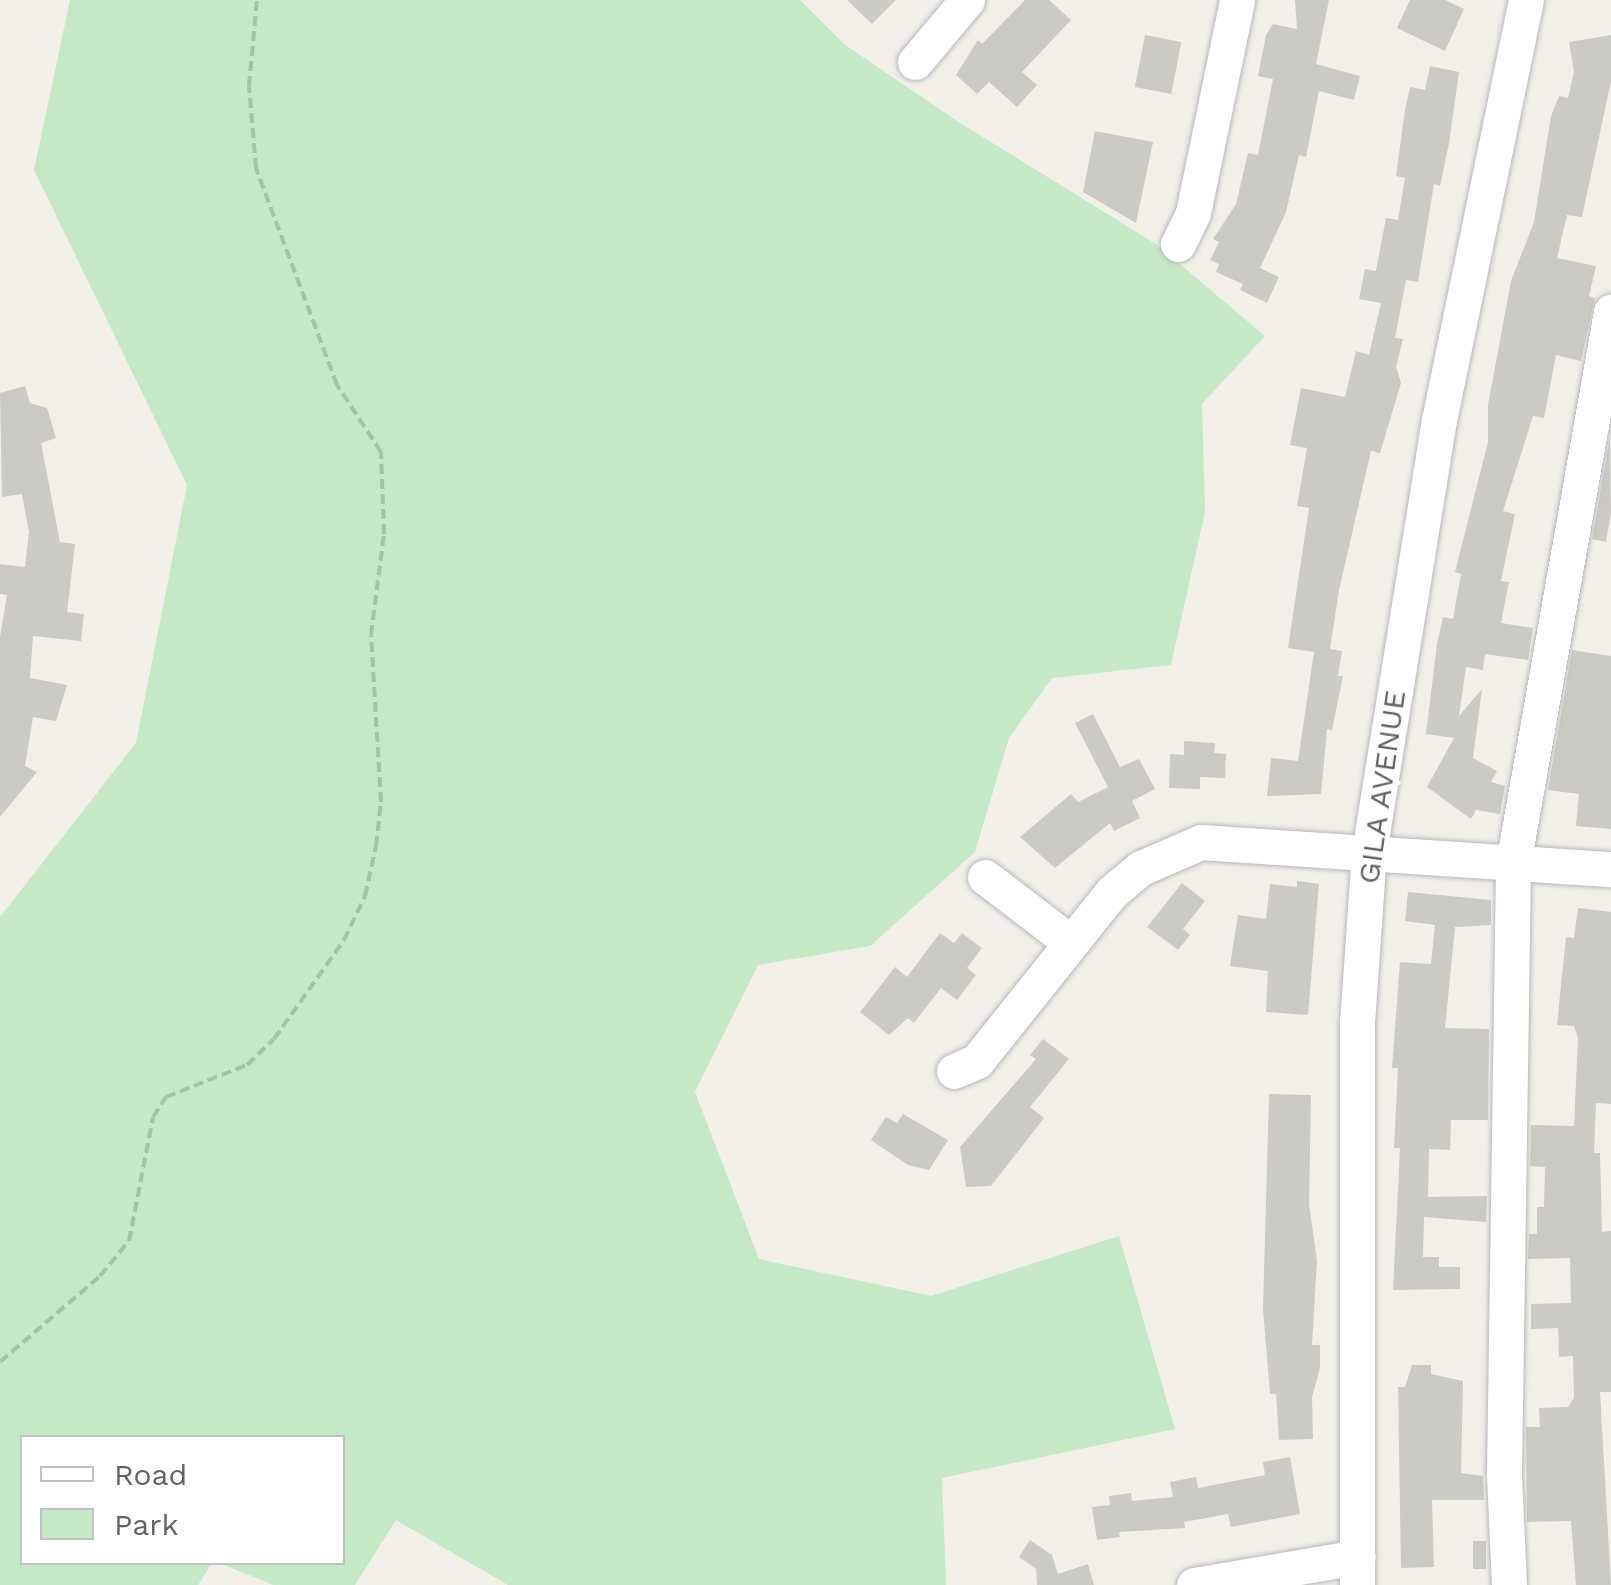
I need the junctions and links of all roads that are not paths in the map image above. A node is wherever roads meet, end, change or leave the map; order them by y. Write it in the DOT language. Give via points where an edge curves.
graph roads {
  1 [pos="967,0"];
  2 [pos="1237,0"];
  3 [pos="1526,0"];
  4 [pos="914,62"];
  5 [pos="1178,244"];
  6 [pos="1611,312"];
  7 [pos="1369,852"];
  8 [pos="1513,864"];
  9 [pos="1611,870"];
  10 [pos="985,877"];
  11 [pos="1070,942"];
  12 [pos="954,1072"];
  13 [pos="1357,1571"];
  14 [pos="1194,1585"];
  15 [pos="1510,1585"];
  1 -- 4 [label="street"];
  2 -- 5 [label="street" via="1193,213"];
  3 -- 7 [label="street, GILA AVENUE" via="1439,420"];
  6 -- 8 [label="street"];
  7 -- 8 [label="street"];
  7 -- 11 [label="street" via="1201,842 1142,868"];
  7 -- 13 [label="street, GILA AVENUE" via="1357,1022"];
  8 -- 9 [label="street"];
  8 -- 15 [label="street" via="1504,1473"];
  10 -- 11 [label="street"];
  11 -- 12 [label="street" via="977,1061"];
  13 -- 14 [label="street"];
}
